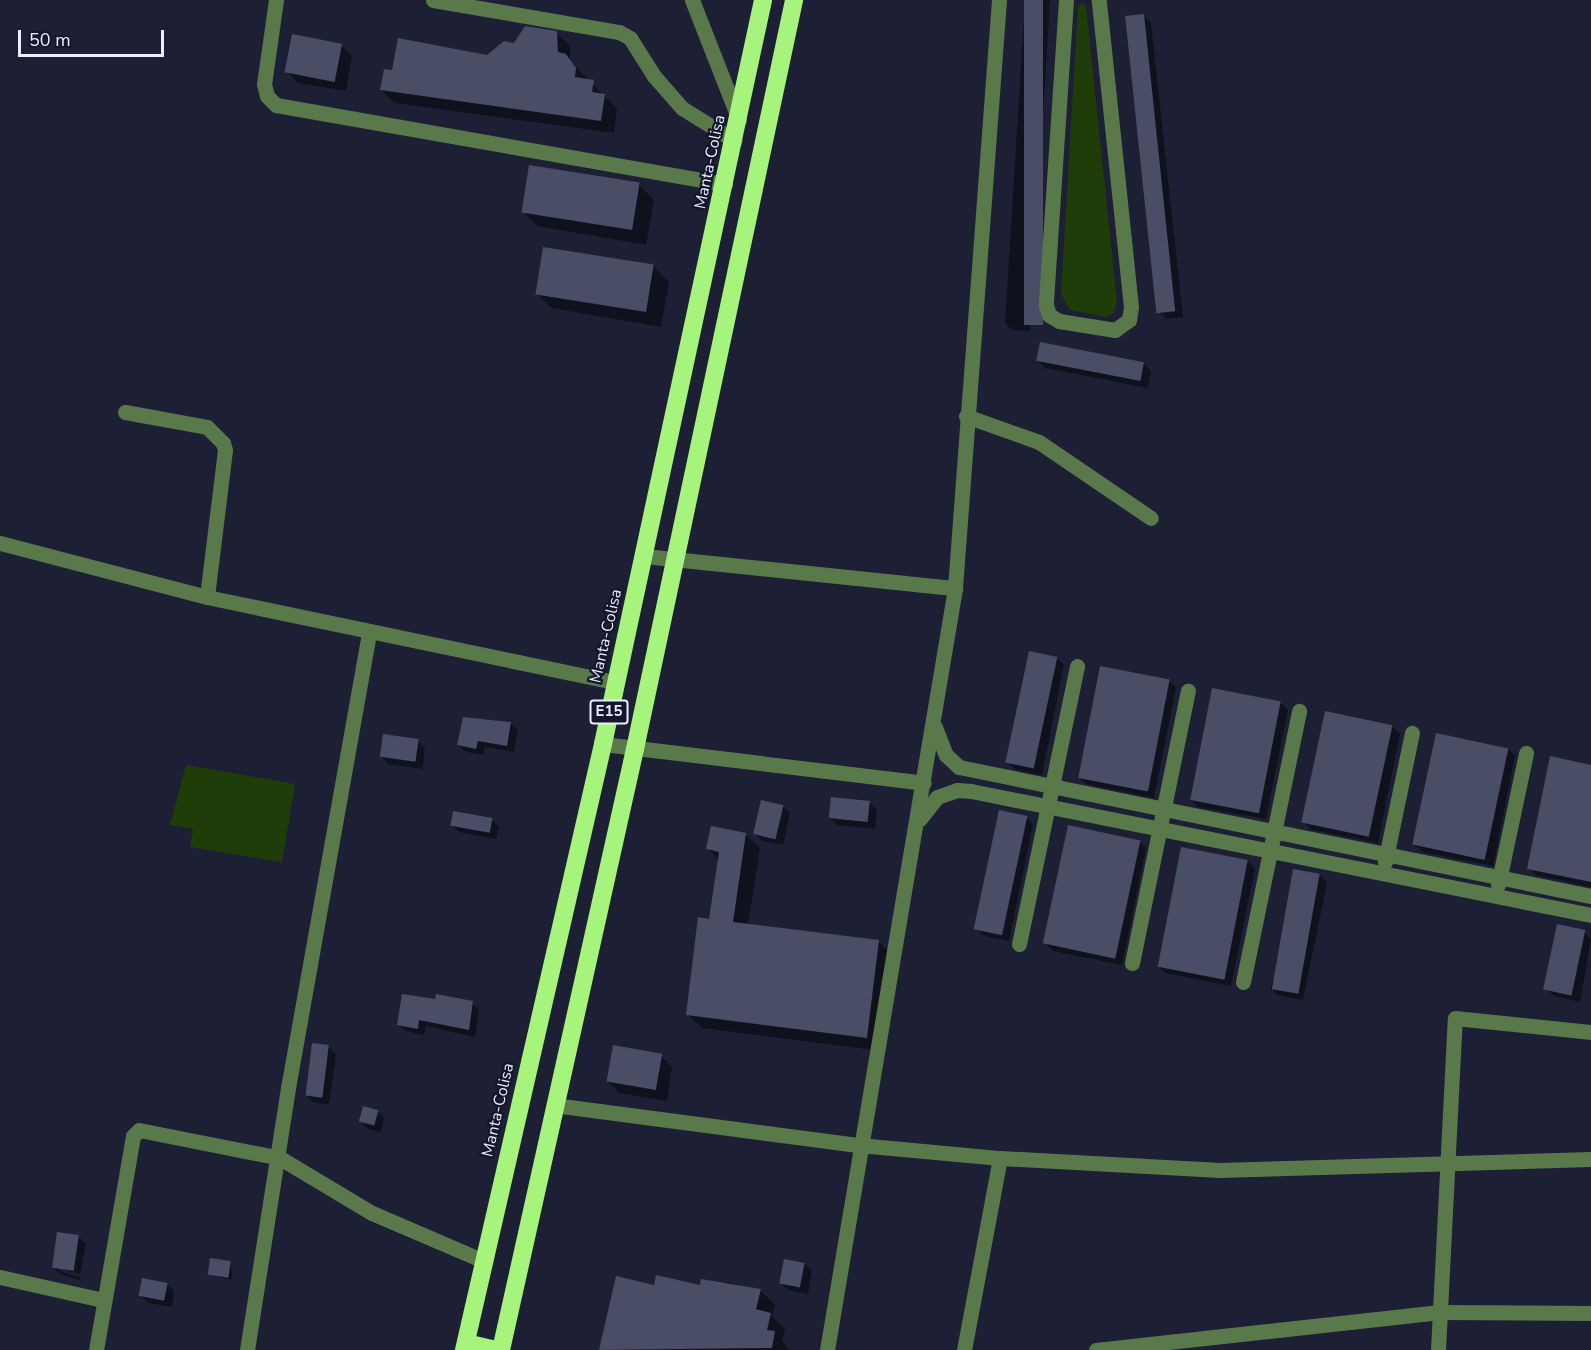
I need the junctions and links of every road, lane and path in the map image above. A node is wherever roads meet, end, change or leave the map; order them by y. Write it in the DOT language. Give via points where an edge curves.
graph roads {
  1 [pos="276,0"];
  2 [pos="433,0"];
  3 [pos="692,0"];
  4 [pos="794,0"];
  5 [pos="999,0"];
  6 [pos="1066,0"];
  7 [pos="1099,0"];
  8 [pos="760,5"];
  9 [pos="739,121"];
  10 [pos="735,141"];
  11 [pos="725,184"];
  12 [pos="125,412"];
  13 [pos="966,416"];
  14 [pos="1151,518"];
  15 [pos="0,543"];
  16 [pos="644,556"];
  17 [pos="676,560"];
  18 [pos="955,588"];
  19 [pos="207,597"];
  20 [pos="369,632"];
  21 [pos="1077,666"];
  22 [pos="615,682"];
  23 [pos="1188,691"];
  24 [pos="1299,711"];
  25 [pos="934,721"];
  26 [pos="1412,733"];
  27 [pos="603,744"];
  28 [pos="635,749"];
  29 [pos="1526,753"];
  30 [pos="980,771"];
  31 [pos="924,783"];
  32 [pos="1053,787"];
  33 [pos="976,792"];
  34 [pos="1048,807"];
  35 [pos="1162,810"];
  36 [pos="917,823"];
  37 [pos="1158,829"];
  38 [pos="1274,832"];
  39 [pos="1271,852"];
  40 [pos="1387,853"];
  41 [pos="1383,874"];
  42 [pos="1500,877"];
  43 [pos="1496,896"];
  44 [pos="1591,896"];
  45 [pos="1591,915"];
  46 [pos="1018,944"];
  47 [pos="1132,963"];
  48 [pos="1243,982"];
  49 [pos="1591,1032"];
  50 [pos="554,1105"];
  51 [pos="859,1145"];
  52 [pos="280,1158"];
  53 [pos="1000,1158"];
  54 [pos="1591,1159"];
  55 [pos="1447,1162"];
  56 [pos="484,1261"];
  57 [pos="0,1277"];
  58 [pos="103,1300"];
  59 [pos="1438,1312"];
  60 [pos="1591,1313"];
  61 [pos="465,1347"];
  62 [pos="96,1350"];
  63 [pos="248,1350"];
  64 [pos="496,1350"];
  65 [pos="501,1350"];
  66 [pos="827,1350"];
  67 [pos="964,1350"];
  68 [pos="1096,1350"];
  69 [pos="1438,1350"];
  1 -- 11 [label="street" via="264,84 267,96 276,105"];
  2 -- 10 [label="street" via="618,32 630,38 676,102"];
  3 -- 9 [label="street"];
  4 -- 17 [label="highway, E15"];
  5 -- 13 [label="street"];
  6 -- 7 [label="street" via="1046,305 1049,315 1059,321 1115,330 1129,320 1131,307"];
  8 -- 9 [label="highway, Manta-Colisa / E15"];
  9 -- 10 [label="highway, Manta-Colisa / E15"];
  10 -- 11 [label="highway, Manta-Colisa / E15"];
  11 -- 16 [label="highway, Manta-Colisa / E15"];
  12 -- 19 [label="street" via="207,427 223,442"];
  13 -- 14 [label="street" via="1039,442"];
  13 -- 18 [label="street"];
  15 -- 19 [label="street"];
  16 -- 17 [label="street"];
  16 -- 22 [label="highway, Manta-Colisa / E15"];
  17 -- 18 [label="street"];
  17 -- 28 [label="highway, E15"];
  18 -- 25 [label="street"];
  19 -- 20 [label="street"];
  20 -- 22 [label="street"];
  20 -- 52 [label="street" via="288,1088"];
  21 -- 32 [label="street"];
  22 -- 27 [label="highway, Manta-Colisa / E15"];
  23 -- 35 [label="street"];
  24 -- 38 [label="street"];
  25 -- 30 [label="street" via="943,750 952,763"];
  25 -- 31 [label="street"];
  26 -- 40 [label="street"];
  27 -- 28 [label="street"];
  27 -- 56 [label="highway, Manta-Colisa / E15"];
  28 -- 31 [label="street"];
  28 -- 50 [label="highway, E15"];
  29 -- 42 [label="street"];
  30 -- 32 [label="street"];
  30 -- 33 [label="street"];
  31 -- 36 [label="street"];
  32 -- 34 [label="street"];
  32 -- 35 [label="street"];
  33 -- 34 [label="street"];
  33 -- 36 [label="street" via="957,790 937,797"];
  34 -- 37 [label="street"];
  34 -- 46 [label="street"];
  35 -- 37 [label="street"];
  35 -- 38 [label="street"];
  36 -- 51 [label="street"];
  37 -- 39 [label="street"];
  37 -- 47 [label="street"];
  38 -- 39 [label="street"];
  38 -- 40 [label="street"];
  39 -- 41 [label="street"];
  39 -- 48 [label="street"];
  40 -- 41 [label="street"];
  40 -- 42 [label="street"];
  41 -- 43 [label="street"];
  42 -- 43 [label="street"];
  42 -- 44 [label="street"];
  43 -- 45 [label="street"];
  49 -- 55 [label="street" via="1455,1018"];
  50 -- 51 [label="street"];
  50 -- 65 [label="highway, E15"];
  51 -- 53 [label="street"];
  51 -- 66 [label="street"];
  52 -- 56 [label="street" via="372,1213"];
  52 -- 58 [label="street" via="139,1130 133,1136"];
  52 -- 63 [label="street"];
  53 -- 55 [label="street" via="1220,1170"];
  53 -- 67 [label="street"];
  54 -- 55 [label="street"];
  55 -- 59 [label="street"];
  56 -- 61 [label="highway, Manta-Colisa / E15"];
  57 -- 58 [label="street"];
  58 -- 62 [label="street"];
  59 -- 60 [label="street"];
  59 -- 68 [label="street"];
  59 -- 69 [label="street"];
  61 -- 64 [label="highway"];
}
